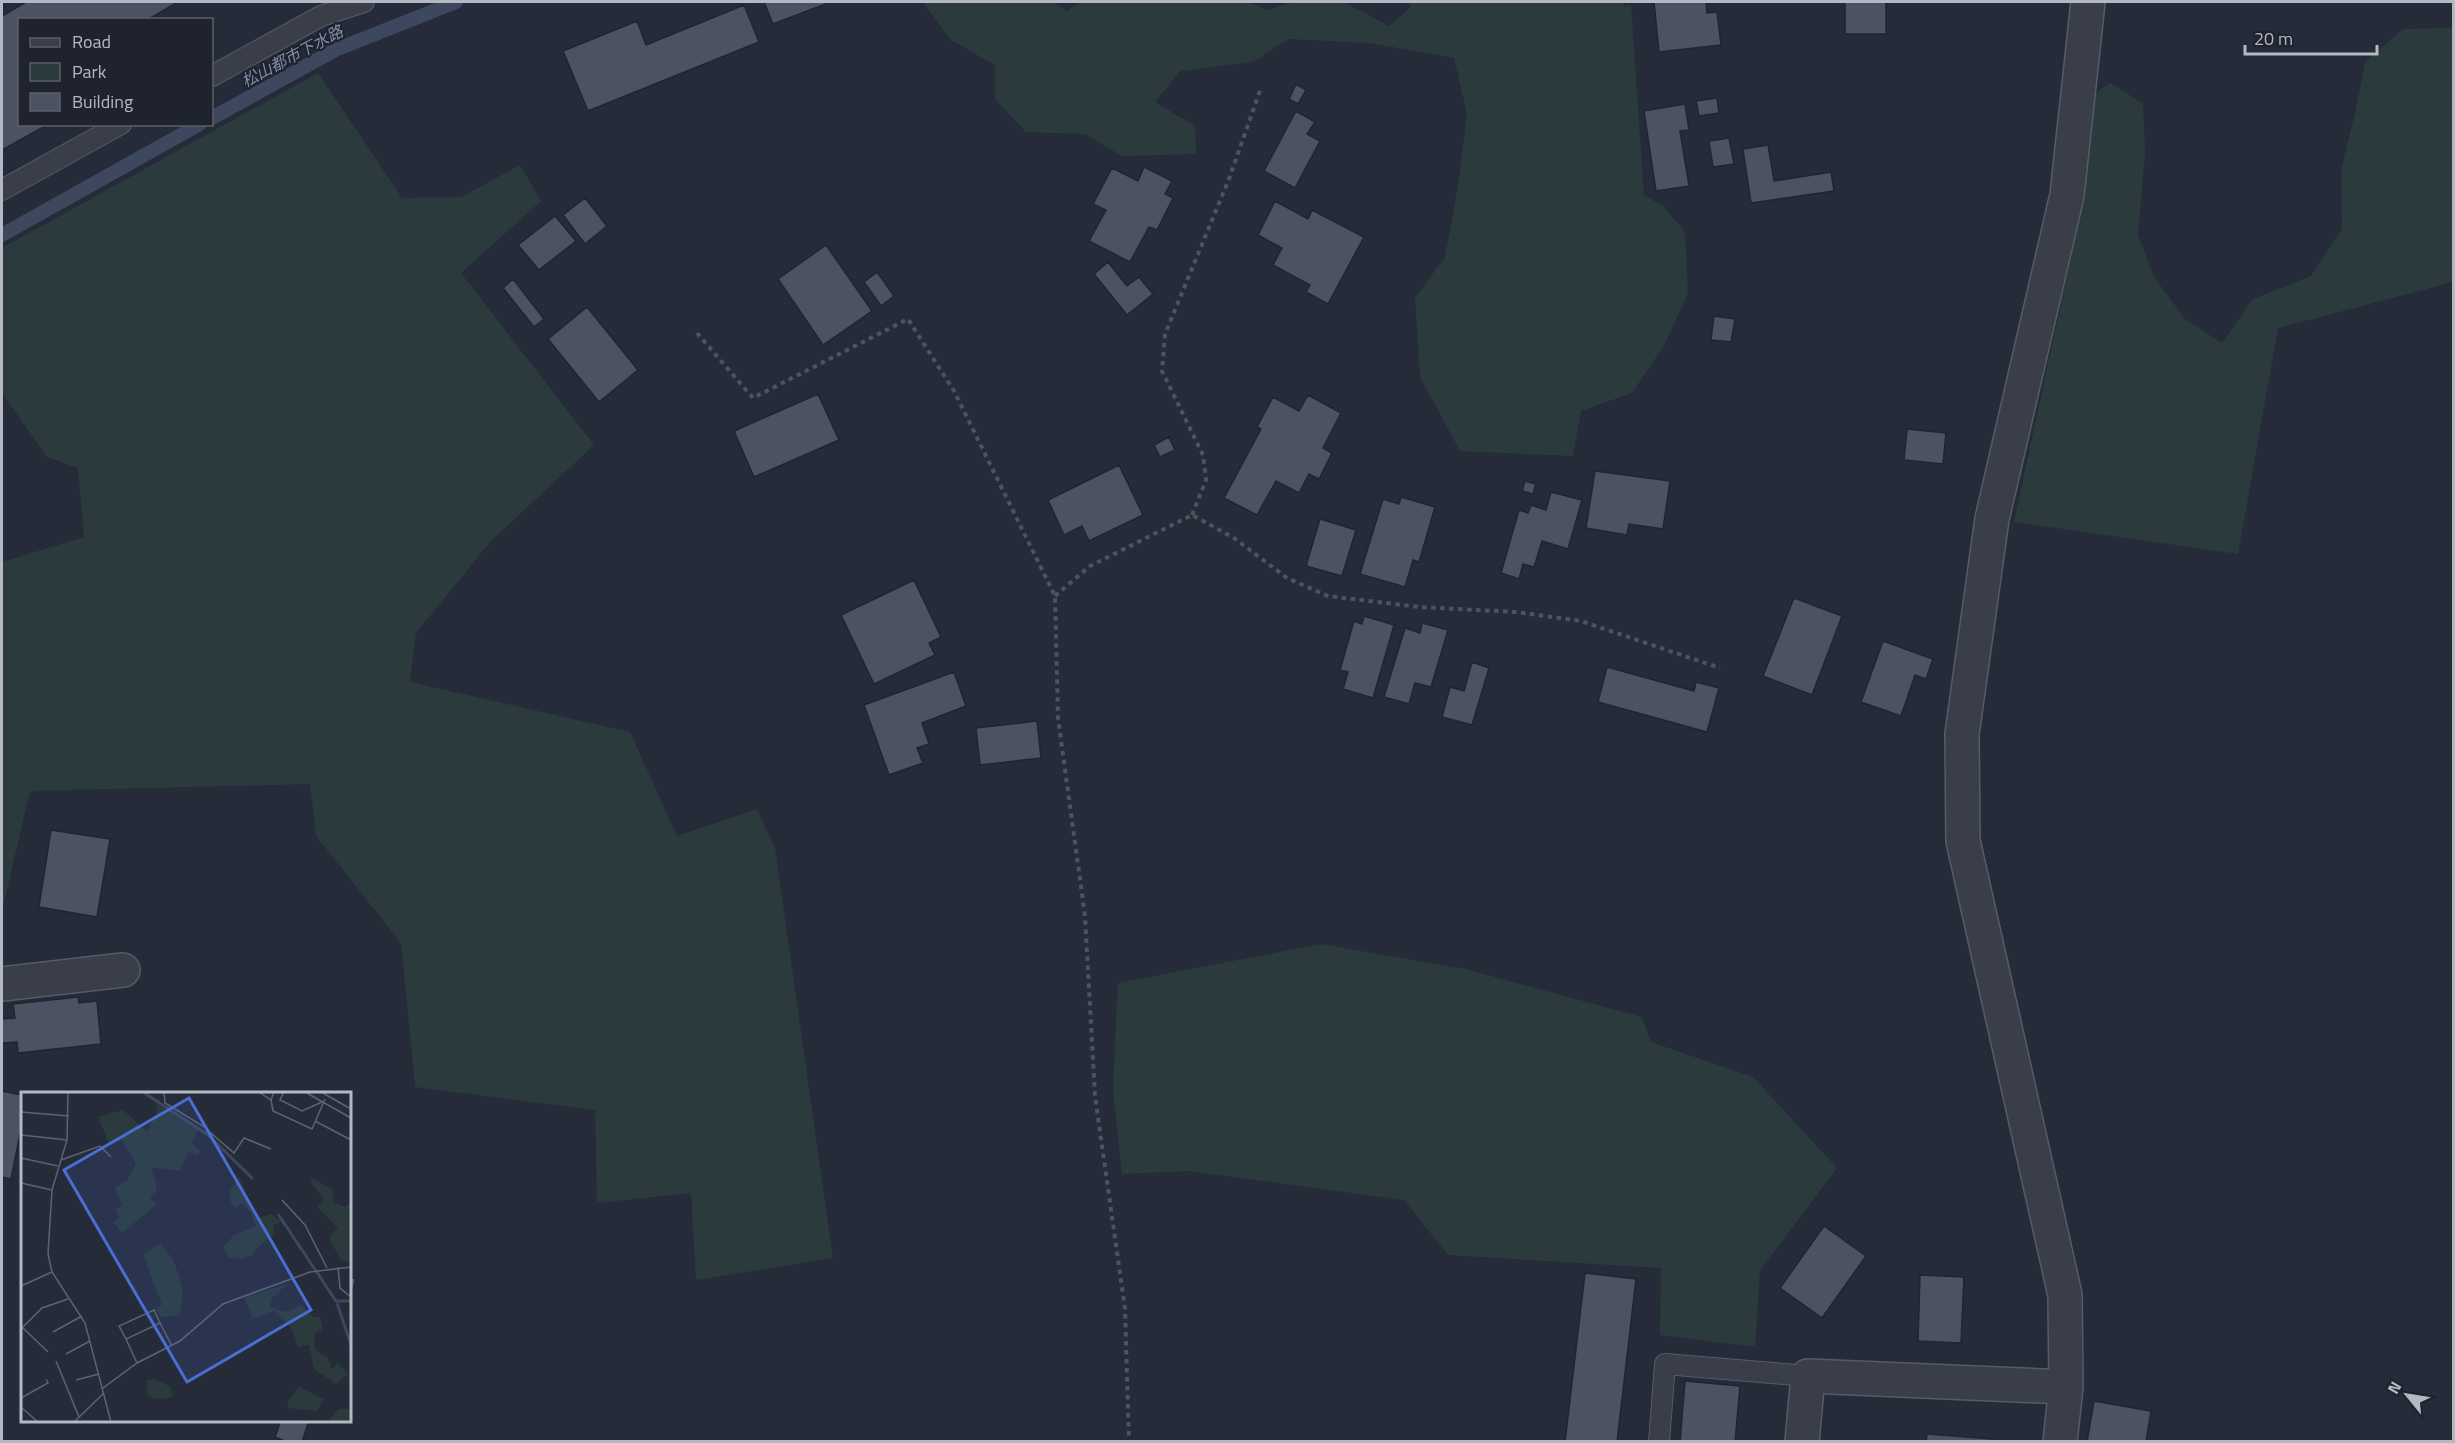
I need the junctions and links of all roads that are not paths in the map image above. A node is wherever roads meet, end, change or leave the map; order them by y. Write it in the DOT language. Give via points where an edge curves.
graph roads {
  1 [pos="364,2"];
  2 [pos="2088,2"];
  3 [pos="213,75"];
  4 [pos="118,126"];
  5 [pos="2,190"];
  6 [pos="123,970"];
  7 [pos="2,984"];
  8 [pos="1808,1376"];
  9 [pos="2066,1387"];
  10 [pos="1659,1442"];
  11 [pos="1802,1442"];
  12 [pos="2060,1442"];
  1 -- 3 [label="lane" via="321,16"];
  2 -- 9 [label="street" via="2067,195 1992,519 1962,734 1963,841 2065,1295"];
  4 -- 5 [label="lane"];
  6 -- 7 [label="street"];
  8 -- 9 [label="street"];
  8 -- 10 [label="lane" via="1665,1364"];
  8 -- 11 [label="street"];
  9 -- 12 [label="street"];
}
